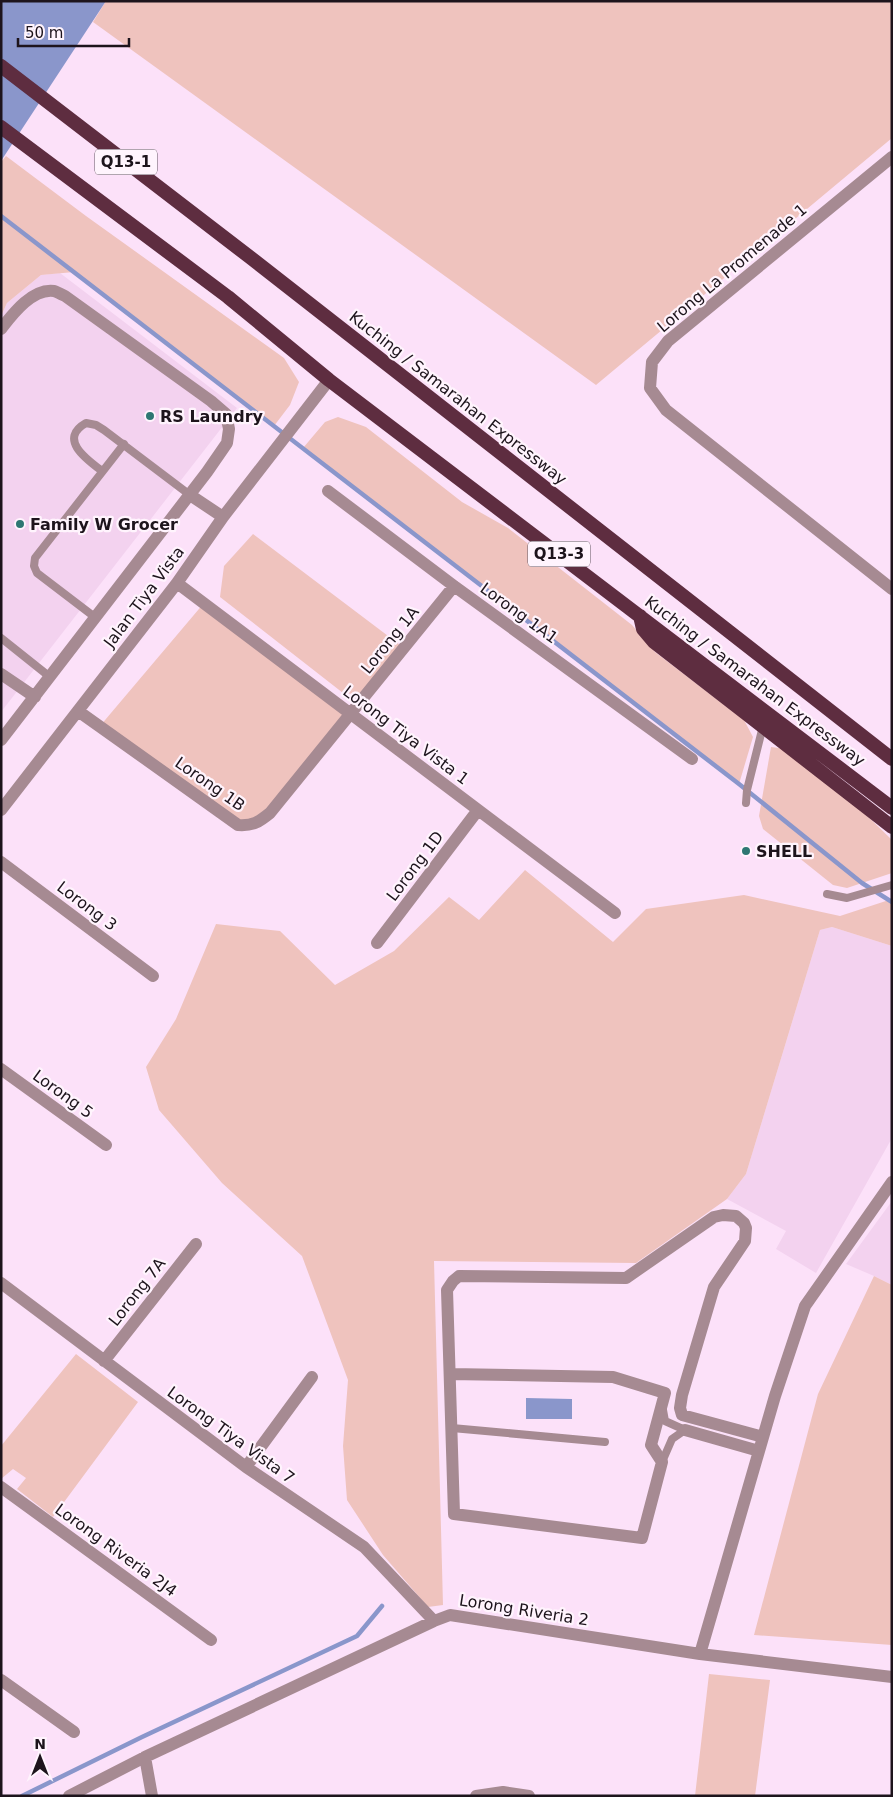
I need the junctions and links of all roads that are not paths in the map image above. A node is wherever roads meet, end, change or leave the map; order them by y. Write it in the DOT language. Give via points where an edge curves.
graph roads {
  1 [pos="1,66"];
  2 [pos="1,127"];
  3 [pos="892,157"];
  4 [pos="251,258"];
  5 [pos="228,297"];
  6 [pos="1,329"];
  7 [pos="329,380"];
  8 [pos="124,444"];
  9 [pos="102,471"];
  10 [pos="328,491"];
  11 [pos="190,495"];
  12 [pos="224,517"];
  13 [pos="177,583"];
  14 [pos="454,586"];
  15 [pos="892,588"];
  16 [pos="640,616"];
  17 [pos="96,618"];
  18 [pos="1,638"];
  19 [pos="1,674"];
  20 [pos="50,677"];
  21 [pos="35,697"];
  22 [pos="78,711"];
  23 [pos="351,714"];
  24 [pos="764,726"];
  25 [pos="1,740"];
  26 [pos="892,759"];
  27 [pos="692,760"];
  28 [pos="746,803"];
  29 [pos="892,808"];
  30 [pos="1,810"];
  31 [pos="478,810"];
  32 [pos="892,827"];
  33 [pos="1,862"];
  34 [pos="892,885"];
  35 [pos="827,894"];
  36 [pos="615,913"];
  37 [pos="377,943"];
  38 [pos="153,976"];
  39 [pos="1,1069"];
  40 [pos="106,1146"];
  41 [pos="892,1182"];
  42 [pos="196,1244"];
  43 [pos="1,1283"];
  44 [pos="104,1361"];
  45 [pos="450,1374"];
  46 [pos="312,1377"];
  47 [pos="662,1405"];
  48 [pos="452,1428"];
  49 [pos="685,1430"];
  50 [pos="764,1437"];
  51 [pos="605,1442"];
  52 [pos="760,1451"];
  53 [pos="662,1462"];
  54 [pos="246,1468"];
  55 [pos="1,1487"];
  56 [pos="434,1621"];
  57 [pos="211,1640"];
  58 [pos="700,1654"];
  59 [pos="892,1677"];
  60 [pos="1,1680"];
  61 [pos="74,1732"];
  62 [pos="145,1757"];
  63 [pos="69,1796"];
  64 [pos="152,1796"];
  65 [pos="476,1796"];
  66 [pos="529,1796"];
  1 -- 4 [label="highway, Kuching / Samarahan Expressway / Q13-1"];
  2 -- 5 [label="highway, Kuching / Samarahan Expressway / Q13-1"];
  3 -- 15 [label="street, Lorong La Promenade 1" via="668,341 652,362 650,388 666,410"];
  4 -- 26 [label="highway, Kuching / Samarahan Expressway / Q13-3"];
  5 -- 7 [label="highway, Kuching / Samarahan Expressway / Q13-3"];
  6 -- 11 [label="street" via="18,307 38,294 54,291 226,414 228,443"];
  7 -- 12 [label="street, Jalan Tiya Vista"];
  7 -- 16 [label="highway, Kuching / Samarahan Expressway / Q13-3"];
  8 -- 9 [label="lane"];
  8 -- 9 [label="lane" via="96,425 86,423 77,428 75,444 82,456"];
  8 -- 11 [label="lane"];
  9 -- 17 [label="lane" via="35,558 34,566 37,573"];
  10 -- 14 [label="street, Lorong 1A1"];
  11 -- 12 [label="street"];
  11 -- 17 [label="street"];
  12 -- 13 [label="street, Jalan Tiya Vista"];
  13 -- 22 [label="street, Jalan Tiya Vista"];
  13 -- 23 [label="street, Lorong Tiya Vista 1"];
  14 -- 23 [label="street, Lorong 1A"];
  14 -- 27 [label="street, Lorong 1A1"];
  16 -- 24 [label="highway" via="643,629 654,642"];
  16 -- 29 [label="highway, Kuching / Samarahan Expressway / Q13-3"];
  17 -- 20 [label="street"];
  18 -- 20 [label="lane"];
  19 -- 21 [label="street"];
  20 -- 21 [label="street"];
  21 -- 25 [label="street"];
  22 -- 23 [label="street, Lorong 1B" via="238,825 249,826 259,823 270,813"];
  22 -- 30 [label="street, Jalan Tiya Vista"];
  23 -- 31 [label="street, Lorong Tiya Vista 1"];
  24 -- 28 [label="lane"];
  24 -- 32 [label="highway"];
  31 -- 36 [label="street, Lorong Tiya Vista 1"];
  31 -- 37 [label="street, Lorong 1D"];
  33 -- 38 [label="street, Lorong 3"];
  34 -- 35 [label="lane" via="847,898"];
  39 -- 40 [label="street, Lorong 5"];
  41 -- 50 [label="street" via="805,1306"];
  42 -- 44 [label="street, Lorong 7A"];
  43 -- 44 [label="street, Lorong Tiya Vista 7"];
  44 -- 54 [label="street, Lorong Tiya Vista 7"];
  45 -- 47 [label="street" via="613,1376 665,1393"];
  45 -- 48 [label="street"];
  45 -- 50 [label="street" via="447,1290 459,1276 626,1278 714,1217 736,1216 746,1228 745,1241 714,1287 680,1408 682,1415"];
  46 -- 54 [label="street"];
  47 -- 49 [label="lane" via="665,1421"];
  47 -- 53 [label="street" via="651,1445"];
  48 -- 51 [label="lane"];
  48 -- 53 [label="street" via="454,1514 642,1538"];
  49 -- 52 [label="street"];
  49 -- 53 [label="lane" via="672,1439"];
  50 -- 52 [label="street"];
  52 -- 58 [label="street"];
  54 -- 56 [label="street, Lorong Tiya Vista 7" via="364,1547"];
  55 -- 57 [label="street, Lorong Riveria 2J4"];
  56 -- 58 [label="street, Lorong Riveria 2" via="450,1615"];
  56 -- 62 [label="street, Lorong Riveria 2"];
  58 -- 59 [label="street, Lorong Riveria 2"];
  60 -- 61 [label="street"];
  62 -- 63 [label="street, Lorong Riveria 2"];
  62 -- 64 [label="street"];
  65 -- 66 [label="street" via="503,1792"];
}
